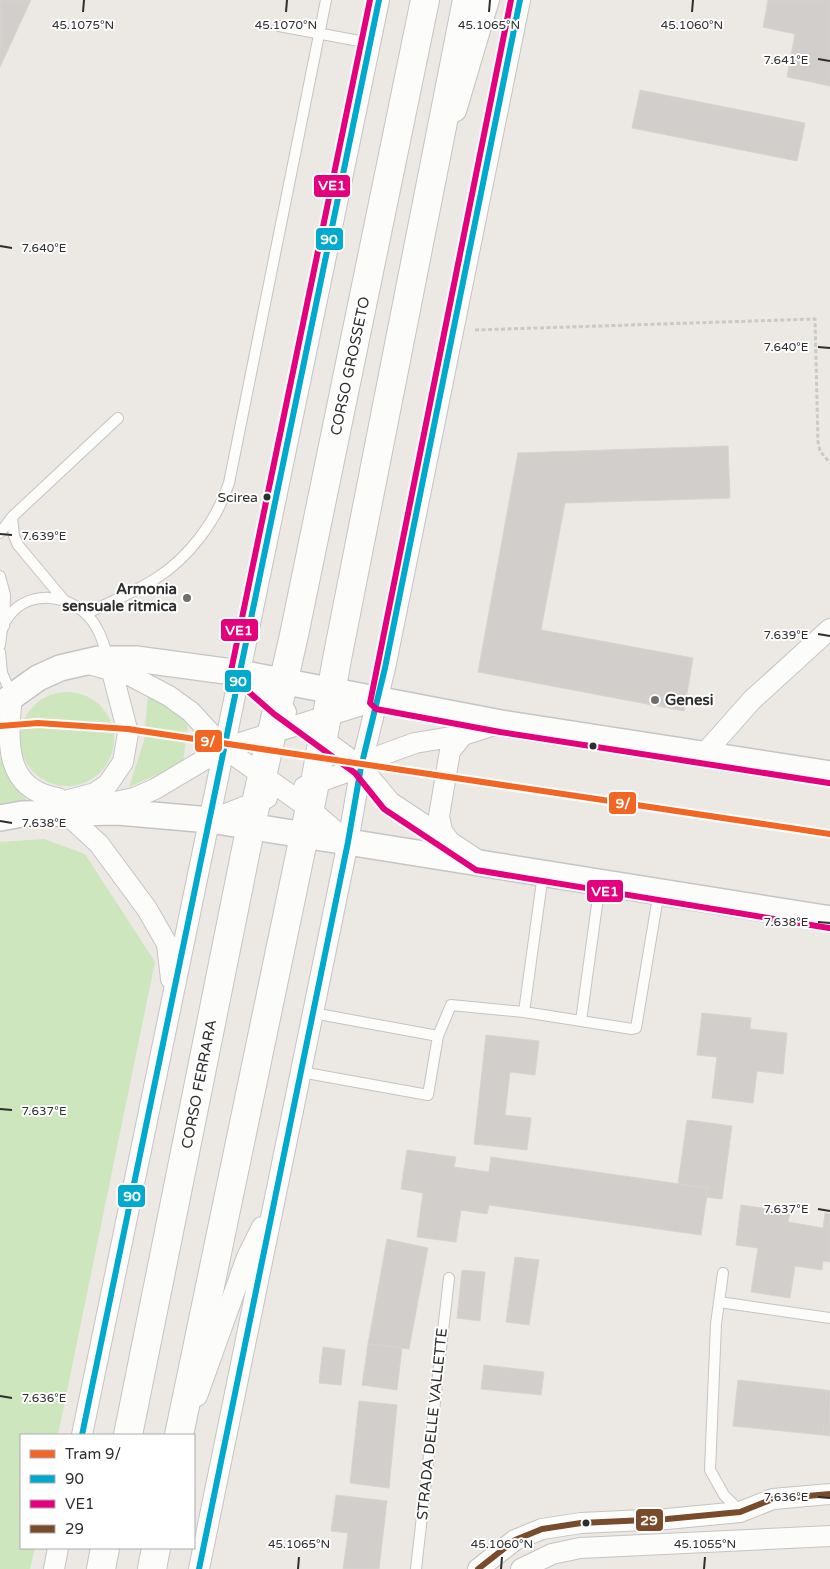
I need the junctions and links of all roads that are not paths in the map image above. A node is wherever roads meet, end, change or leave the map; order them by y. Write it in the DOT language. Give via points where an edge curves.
graph roads {
  1 [pos="326,0"];
  2 [pos="379,0"];
  3 [pos="425,0"];
  4 [pos="467,0"];
  5 [pos="488,0"];
  6 [pos="520,0"];
  7 [pos="279,26"];
  8 [pos="319,34"];
  9 [pos="370,43"];
  10 [pos="426,201"];
  11 [pos="118,418"];
  12 [pos="12,516"];
  13 [pos="0,532"];
  14 [pos="0,576"];
  15 [pos="63,599"];
  16 [pos="86,614"];
  17 [pos="4,626"];
  18 [pos="830,629"];
  19 [pos="0,646"];
  20 [pos="0,652"];
  21 [pos="110,664"];
  22 [pos="240,673"];
  23 [pos="281,694"];
  24 [pos="378,700"];
  25 [pos="6,701"];
  26 [pos="321,718"];
  27 [pos="501,723"];
  28 [pos="273,732"];
  29 [pos="464,735"];
  30 [pos="224,748"];
  31 [pos="704,754"];
  32 [pos="361,767"];
  33 [pos="830,774"];
  34 [pos="257,801"];
  35 [pos="57,803"];
  36 [pos="101,806"];
  37 [pos="310,809"];
  38 [pos="144,813"];
  39 [pos="11,816"];
  40 [pos="210,820"];
  41 [pos="348,842"];
  42 [pos="451,843"];
  43 [pos="479,862"];
  44 [pos="544,872"];
  45 [pos="600,882"];
  46 [pos="659,891"];
  47 [pos="830,919"];
  48 [pos="171,1011"];
  49 [pos="524,1012"];
  50 [pos="313,1013"];
  51 [pos="581,1020"];
  52 [pos="438,1036"];
  53 [pos="301,1072"];
  54 [pos="276,1198"];
  55 [pos="723,1272"];
  56 [pos="449,1278"];
  57 [pos="719,1302"];
  58 [pos="830,1318"];
  59 [pos="82,1434"];
  60 [pos="128,1434"];
  61 [pos="179,1434"];
  62 [pos="183,1434"];
  63 [pos="830,1494"];
  64 [pos="740,1512"];
  65 [pos="830,1536"];
  66 [pos="740,1541"];
  67 [pos="58,1549"];
  68 [pos="105,1549"];
  69 [pos="156,1549"];
  70 [pos="54,1569"];
  71 [pos="101,1569"];
  72 [pos="152,1569"];
  73 [pos="199,1569"];
  74 [pos="416,1569"];
  75 [pos="478,1569"];
  76 [pos="522,1569"];
  1 -- 8 [label="lane"];
  2 -- 9 [label="street"];
  3 -- 23 [label="main road, CORSO GROSSETO"];
  4 -- 10 [label="main road"];
  5 -- 10 [label="street"];
  6 -- 24 [label="street"];
  7 -- 8 [label="lane"];
  8 -- 9 [label="lane"];
  8 -- 16 [label="lane" via="229,482 222,501 204,532 165,572 148,584"];
  9 -- 22 [label="street"];
  10 -- 26 [label="main road"];
  11 -- 12 [label="lane"];
  12 -- 13 [label="lane"];
  12 -- 15 [label="lane" via="18,545"];
  14 -- 17 [label="lane" via="5,595"];
  15 -- 16 [label="lane"];
  15 -- 17 [label="lane" via="49,596 31,600 15,611"];
  16 -- 21 [label="lane" via="99,634"];
  17 -- 19 [label="lane"];
  18 -- 31 [label="street" via="752,700"];
  20 -- 25 [label="lane"];
  21 -- 22 [label="street" via="136,659"];
  21 -- 25 [label="street" via="81,663 45,675"];
  21 -- 30 [label="street" via="169,696 191,712"];
  21 -- 35 [label="street" via="128,733 123,762 108,784 95,793"];
  22 -- 23 [label="street"];
  22 -- 30 [label="street"];
  23 -- 26 [label="street"];
  23 -- 26 [label="street"];
  23 -- 28 [label="main road, CORSO GROSSETO"];
  24 -- 26 [label="street"];
  24 -- 27 [label="street"];
  24 -- 32 [label="street"];
  25 -- 35 [label="street" via="13,763 30,786"];
  26 -- 28 [label="street"];
  26 -- 32 [label="street"];
  26 -- 37 [label="main road"];
  27 -- 29 [label="street"];
  27 -- 31 [label="street"];
  28 -- 30 [label="street"];
  28 -- 34 [label="main road, CORSO FERRARA"];
  29 -- 32 [label="street" via="415,743"];
  29 -- 42 [label="street" via="450,752 439,816 442,831"];
  30 -- 34 [label="street"];
  30 -- 36 [label="street" via="155,789"];
  30 -- 40 [label="street"];
  31 -- 33 [label="street"];
  32 -- 37 [label="street"];
  32 -- 41 [label="street"];
  32 -- 42 [label="street" via="390,802"];
  34 -- 37 [label="street"];
  34 -- 37 [label="street" via="287,792"];
  34 -- 40 [label="street"];
  34 -- 60 [label="main road, CORSO FERRARA"];
  35 -- 36 [label="street"];
  35 -- 38 [label="street"];
  35 -- 39 [label="street"];
  35 -- 48 [label="street" via="105,851 162,934 171,966"];
  36 -- 38 [label="street"];
  37 -- 41 [label="street"];
  37 -- 61 [label="main road"];
  38 -- 40 [label="street"];
  40 -- 48 [label="street"];
  41 -- 43 [label="street"];
  41 -- 50 [label="street"];
  42 -- 43 [label="street"];
  43 -- 44 [label="street"];
  44 -- 45 [label="street"];
  44 -- 49 [label="lane"];
  45 -- 46 [label="street"];
  45 -- 51 [label="lane"];
  46 -- 47 [label="street"];
  46 -- 51 [label="lane" via="636,1028"];
  48 -- 59 [label="street"];
  49 -- 51 [label="lane"];
  49 -- 52 [label="lane" via="451,1005"];
  50 -- 52 [label="lane"];
  50 -- 53 [label="street"];
  52 -- 53 [label="lane" via="428,1095"];
  53 -- 54 [label="street"];
  54 -- 62 [label="street" via="247,1257"];
  54 -- 73 [label="street"];
  55 -- 57 [label="lane"];
  56 -- 74 [label="lane, STRADA DELLE VALLETTE"];
  57 -- 58 [label="lane"];
  57 -- 64 [label="lane" via="710,1470 724,1495"];
  63 -- 64 [label="street" via="774,1500"];
  64 -- 66 [label="street"];
  64 -- 75 [label="street" via="581,1523 542,1529 515,1540"];
  65 -- 66 [label="street"];
  66 -- 76 [label="street" via="580,1548 552,1554"];
  67 -- 70 [label="street"];
  68 -- 71 [label="main road"];
  69 -- 72 [label="main road"];
}
